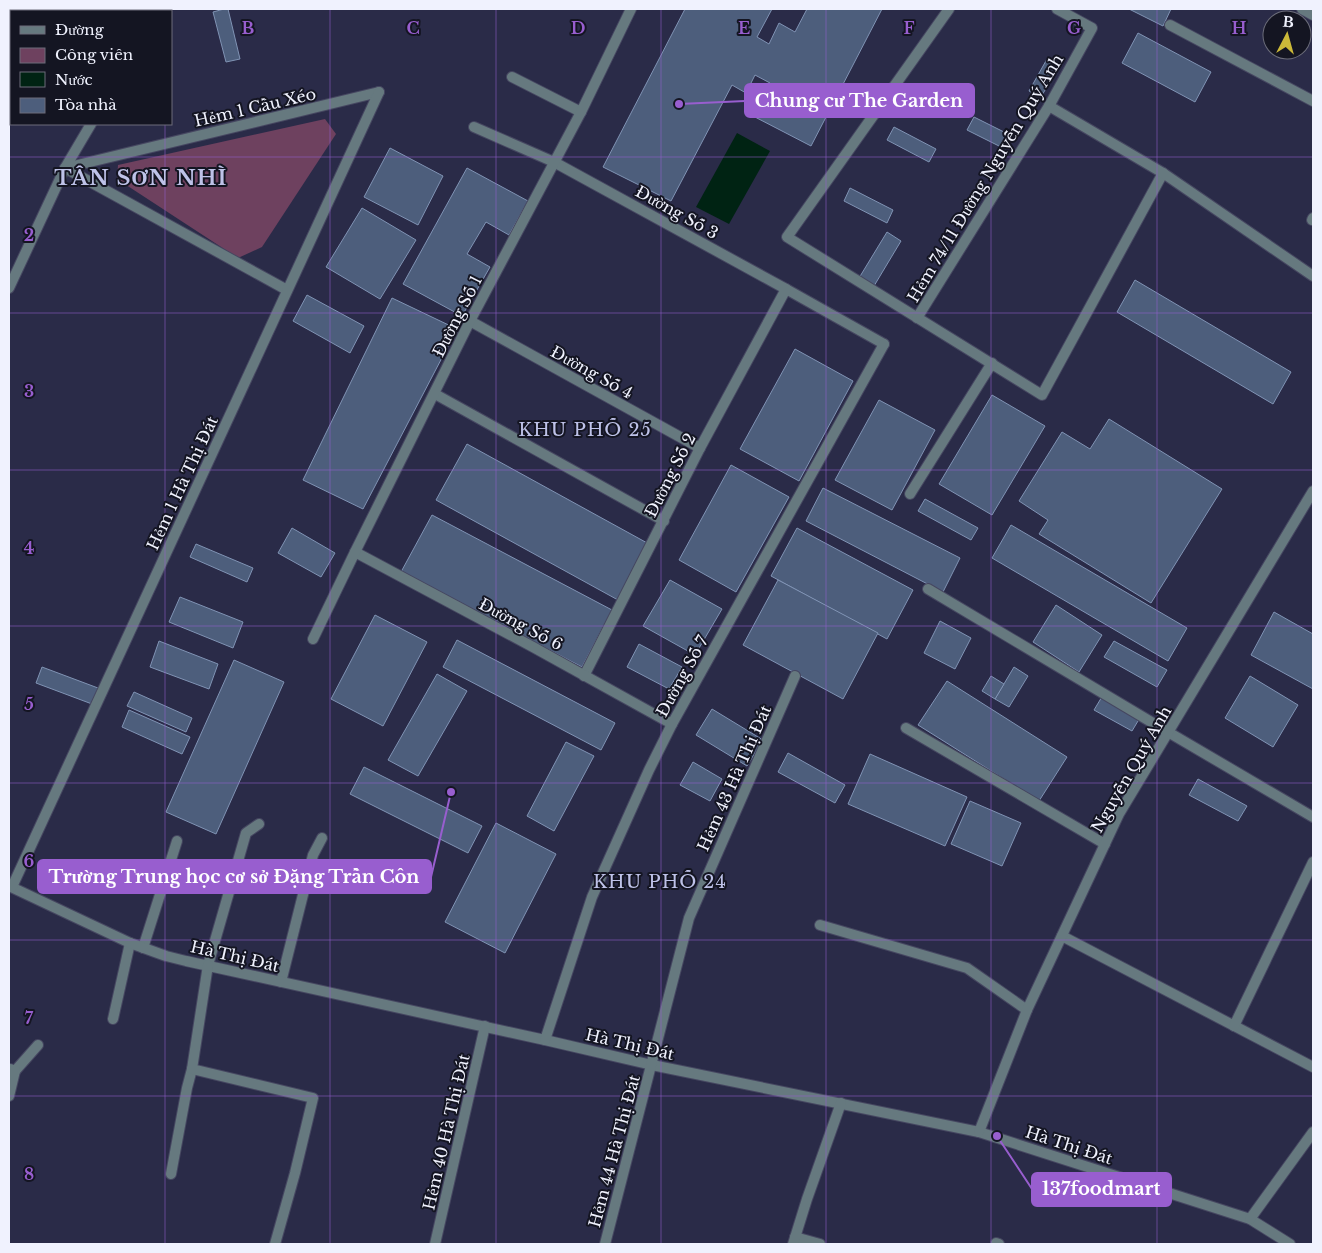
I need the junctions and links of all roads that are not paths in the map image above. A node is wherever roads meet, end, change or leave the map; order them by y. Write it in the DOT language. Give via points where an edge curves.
graph roads {
  1 [pos="631,9"];
  2 [pos="949,9"];
  3 [pos="1057,9"];
  4 [pos="1302,9"];
  5 [pos="1313,15"];
  6 [pos="1170,25"];
  7 [pos="512,77"];
  8 [pos="379,92"];
  9 [pos="1313,101"];
  10 [pos="1050,106"];
  11 [pos="581,112"];
  12 [pos="90,125"];
  13 [pos="474,127"];
  14 [pos="554,162"];
  15 [pos="65,168"];
  16 [pos="1163,173"];
  17 [pos="1313,276"];
  18 [pos="9,288"];
  19 [pos="786,289"];
  20 [pos="287,290"];
  21 [pos="918,318"];
  22 [pos="470,321"];
  23 [pos="884,344"];
  24 [pos="992,363"];
  25 [pos="435,394"];
  26 [pos="700,448"];
  27 [pos="1313,490"];
  28 [pos="910,494"];
  29 [pos="664,521"];
  30 [pos="355,552"];
  31 [pos="928,588"];
  32 [pos="313,639"];
  33 [pos="584,676"];
  34 [pos="795,676"];
  35 [pos="672,724"];
  36 [pos="906,728"];
  37 [pos="1168,732"];
  38 [pos="1313,817"];
  39 [pos="259,824"];
  40 [pos="322,838"];
  41 [pos="177,841"];
  42 [pos="1105,844"];
  43 [pos="1313,862"];
  44 [pos="10,887"];
  45 [pos="820,925"];
  46 [pos="1062,936"];
  47 [pos="130,943"];
  48 [pos="143,948"];
  49 [pos="208,965"];
  50 [pos="281,982"];
  51 [pos="1028,1010"];
  52 [pos="113,1019"];
  53 [pos="485,1026"];
  54 [pos="1234,1026"];
  55 [pos="545,1040"];
  56 [pos="38,1045"];
  57 [pos="652,1065"];
  58 [pos="1313,1066"];
  59 [pos="192,1069"];
  60 [pos="12,1070"];
  61 [pos="9,1096"];
  62 [pos="841,1103"];
  63 [pos="978,1132"];
  64 [pos="1313,1132"];
  65 [pos="171,1174"];
  66 [pos="1250,1219"];
  67 [pos="794,1240"];
  68 [pos="275,1244"];
  69 [pos="436,1244"];
  70 [pos="605,1244"];
  71 [pos="820,1244"];
  72 [pos="1290,1244"];
  1 -- 11 [label="street, Đường Số 1"];
  2 -- 21 [label="street" via="787,237"];
  3 -- 10 [label="street, Hẻm 74/11 Đường Nguyễn Quý Anh" via="1092,28"];
  4 -- 5 [label="street"];
  6 -- 9 [label="street"];
  7 -- 11 [label="street"];
  8 -- 15 [label="street, Hẻm 1 Cầu Xéo"];
  8 -- 20 [label="street, Hẻm 1 Hà Thị Đát"];
  10 -- 16 [label="street"];
  10 -- 21 [label="street, Hẻm 74/11 Đường Nguyễn Quý Anh"];
  11 -- 14 [label="street, Đường Số 1"];
  12 -- 15 [label="street"];
  13 -- 14 [label="street, Đường Số 3"];
  14 -- 19 [label="street, Đường Số 3"];
  14 -- 22 [label="street, Đường Số 1"];
  15 -- 18 [label="street"];
  15 -- 20 [label="street"];
  16 -- 17 [label="street"];
  16 -- 24 [label="street" via="1042,395"];
  19 -- 23 [label="street, Đường Số 3"];
  19 -- 26 [label="street, Đường Số 2"];
  20 -- 44 [label="street, Hẻm 1 Hà Thị Đát"];
  21 -- 24 [label="street"];
  22 -- 25 [label="street, Đường Số 1"];
  22 -- 26 [label="street, Đường Số 4"];
  23 -- 35 [label="street, Đường Số 7"];
  24 -- 28 [label="street"];
  25 -- 29 [label="street"];
  25 -- 30 [label="street, Đường Số 1"];
  26 -- 29 [label="street, Đường Số 2"];
  27 -- 37 [label="street, Nguyễn Quý Anh"];
  29 -- 33 [label="street, Đường Số 2"];
  30 -- 32 [label="street, Đường Số 1"];
  30 -- 33 [label="street, Đường Số 6"];
  31 -- 37 [label="street"];
  33 -- 35 [label="street, Đường Số 6"];
  34 -- 57 [label="street, Hẻm 43 Hà Thị Đát" via="689,918"];
  35 -- 55 [label="street, Đường Số 7" via="592,897"];
  36 -- 42 [label="street"];
  37 -- 38 [label="street"];
  37 -- 42 [label="street, Nguyễn Quý Anh" via="1119,814"];
  39 -- 49 [label="street" via="246,833"];
  40 -- 50 [label="street" via="313,855"];
  41 -- 48 [label="street"];
  42 -- 46 [label="street, Nguyễn Quý Anh"];
  43 -- 54 [label="street"];
  44 -- 47 [label="street, Hà Thị Đát"];
  45 -- 51 [label="street" via="967,968"];
  46 -- 51 [label="street, Nguyễn Quý Anh"];
  46 -- 54 [label="street"];
  47 -- 48 [label="street, Hà Thị Đát"];
  47 -- 52 [label="street"];
  48 -- 49 [label="street, Hà Thị Đát"];
  49 -- 50 [label="street, Hà Thị Đát"];
  49 -- 59 [label="street"];
  50 -- 53 [label="street, Hà Thị Đát"];
  51 -- 63 [label="street, Nguyễn Quý Anh"];
  53 -- 55 [label="street, Hà Thị Đát"];
  53 -- 69 [label="street, Hẻm 40 Hà Thị Đát"];
  54 -- 58 [label="street"];
  55 -- 57 [label="street, Hà Thị Đát"];
  56 -- 60 [label="street"];
  57 -- 62 [label="street, Hà Thị Đát"];
  57 -- 70 [label="street, Hẻm 44 Hà Thị Đát"];
  59 -- 65 [label="street"];
  59 -- 68 [label="street" via="313,1098"];
  60 -- 61 [label="street"];
  62 -- 63 [label="street, Hà Thị Đát"];
  62 -- 67 [label="street"];
  63 -- 66 [label="street, Hà Thị Đát"];
  64 -- 66 [label="street"];
  66 -- 72 [label="street, Hà Thị Đát"];
  67 -- 71 [label="street"];
}
